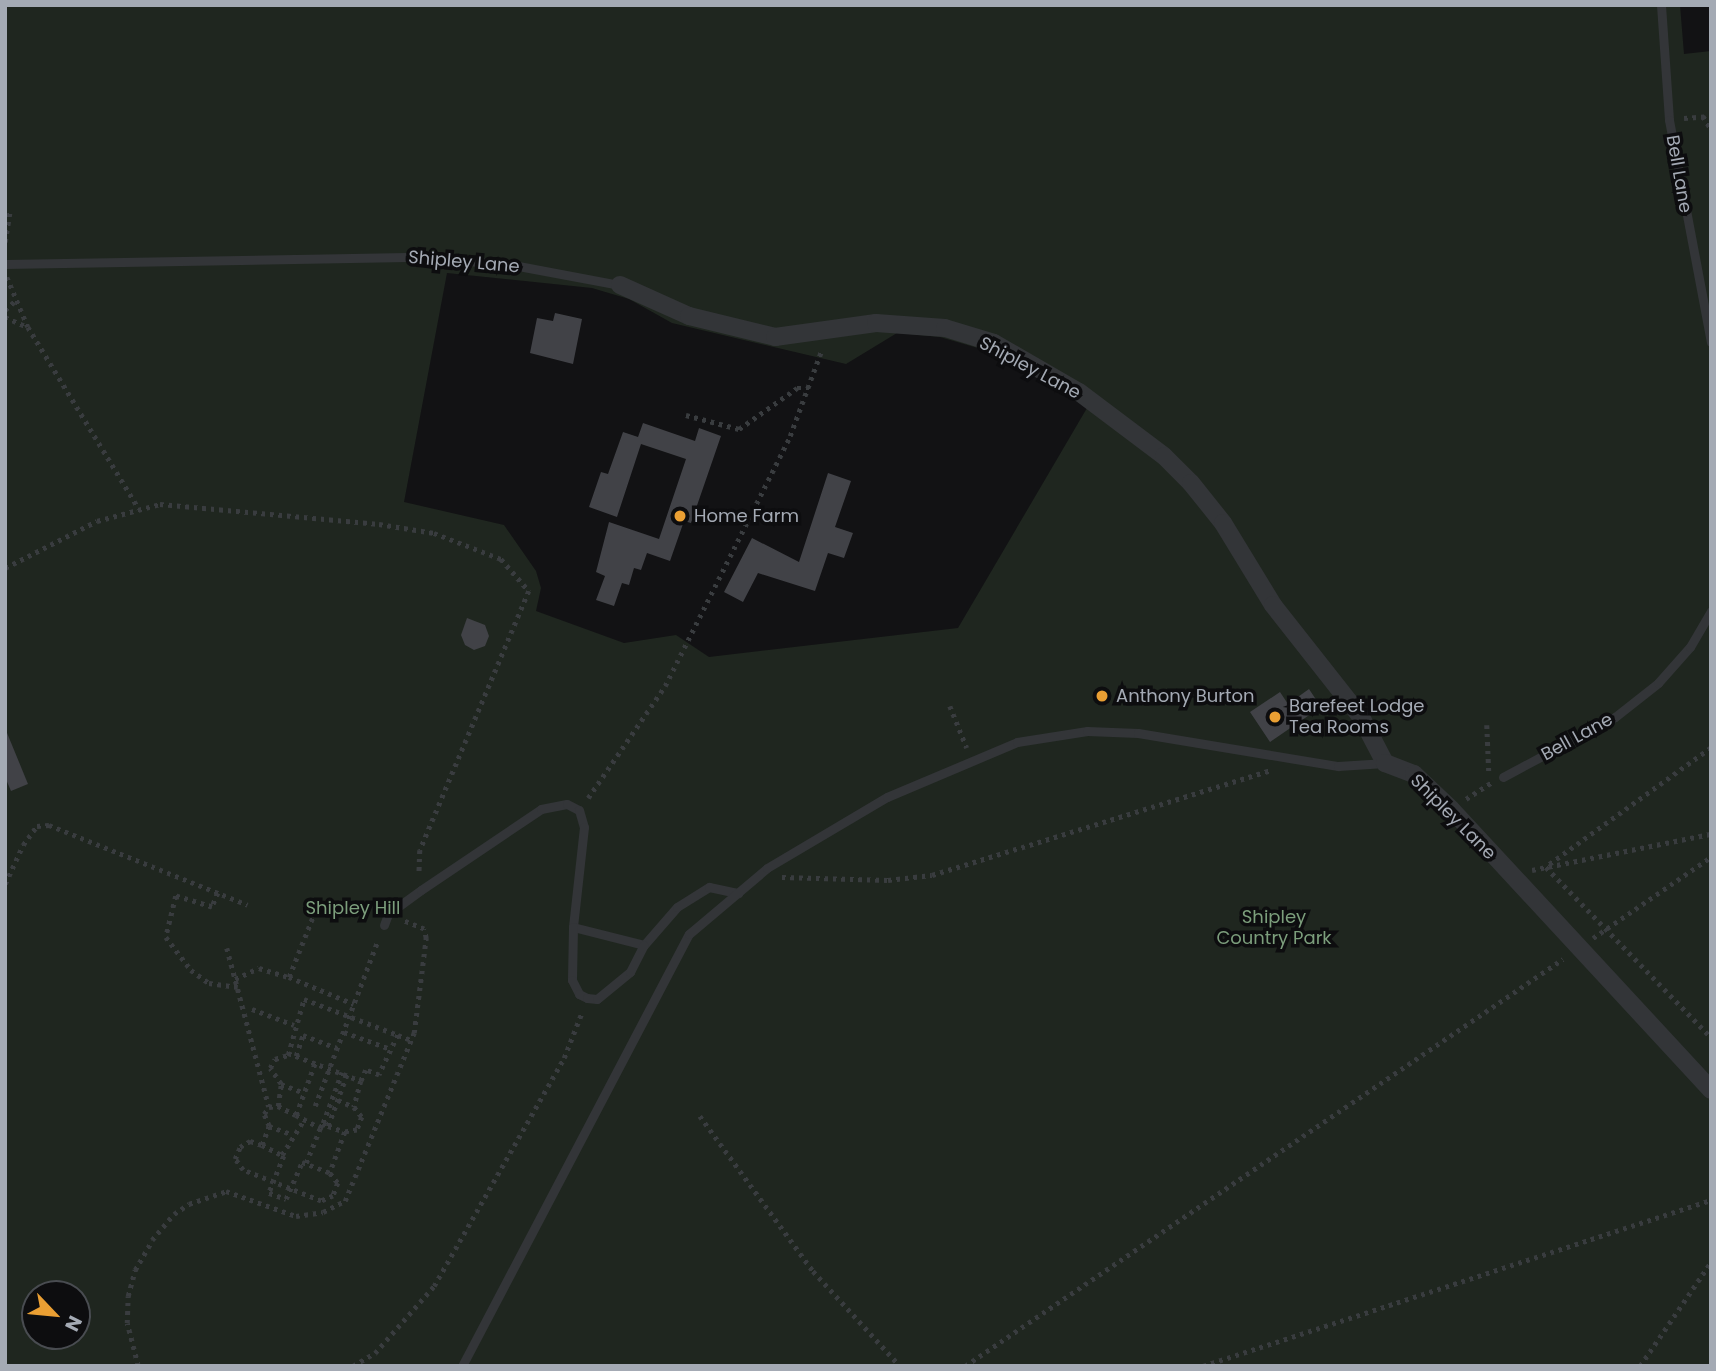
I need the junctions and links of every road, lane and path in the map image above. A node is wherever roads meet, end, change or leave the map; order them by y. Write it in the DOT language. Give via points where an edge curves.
graph roads {
  1 [pos="1661,5"];
  2 [pos="1703,116"];
  3 [pos="1711,116"];
  4 [pos="1669,120"];
  5 [pos="1711,129"];
  6 [pos="10,211"];
  7 [pos="5,242"];
  8 [pos="5,264"];
  9 [pos="5,273"];
  10 [pos="620,285"];
  11 [pos="16,300"];
  12 [pos="5,310"];
  13 [pos="5,317"];
  14 [pos="28,327"];
  15 [pos="827,331"];
  16 [pos="1711,342"];
  17 [pos="811,388"];
  18 [pos="686,415"];
  19 [pos="139,509"];
  20 [pos="5,568"];
  21 [pos="1711,611"];
  22 [pos="950,706"];
  23 [pos="1487,725"];
  24 [pos="1711,748"];
  25 [pos="971,759"];
  26 [pos="1295,759"];
  27 [pos="1385,763"];
  28 [pos="1503,777"];
  29 [pos="1489,784"];
  30 [pos="1451,809"];
  31 [pos="579,810"];
  32 [pos="1711,834"];
  33 [pos="1711,857"];
  34 [pos="1546,867"];
  35 [pos="186,872"];
  36 [pos="1511,875"];
  37 [pos="757,877"];
  38 [pos="183,879"];
  39 [pos="5,884"];
  40 [pos="421,890"];
  41 [pos="738,892"];
  42 [pos="218,893"];
  43 [pos="248,905"];
  44 [pos="314,914"];
  45 [pos="388,914"];
  46 [pos="384,925"];
  47 [pos="573,927"];
  48 [pos="1603,931"];
  49 [pos="378,940"];
  50 [pos="645,945"];
  51 [pos="227,948"];
  52 [pos="1578,949"];
  53 [pos="289,977"];
  54 [pos="235,979"];
  55 [pos="238,988"];
  56 [pos="587,998"];
  57 [pos="354,1004"];
  58 [pos="252,1009"];
  59 [pos="350,1017"];
  60 [pos="294,1025"];
  61 [pos="344,1032"];
  62 [pos="398,1035"];
  63 [pos="1711,1037"];
  64 [pos="411,1040"];
  65 [pos="337,1048"];
  66 [pos="388,1048"];
  67 [pos="288,1053"];
  68 [pos="296,1056"];
  69 [pos="315,1063"];
  70 [pos="330,1068"];
  71 [pos="345,1073"];
  72 [pos="361,1081"];
  73 [pos="281,1084"];
  74 [pos="1711,1090"];
  75 [pos="304,1093"];
  76 [pos="338,1100"];
  77 [pos="315,1106"];
  78 [pos="269,1107"];
  79 [pos="278,1107"];
  80 [pos="354,1107"];
  81 [pos="296,1115"];
  82 [pos="700,1116"];
  83 [pos="303,1121"];
  84 [pos="269,1126"];
  85 [pos="324,1126"];
  86 [pos="345,1132"];
  87 [pos="291,1134"];
  88 [pos="262,1145"];
  89 [pos="282,1155"];
  90 [pos="306,1164"];
  91 [pos="330,1174"];
  92 [pos="274,1181"];
  93 [pos="291,1188"];
  94 [pos="1711,1200"];
  95 [pos="1711,1262"];
  96 [pos="138,1366"];
  97 [pos="353,1366"];
  98 [pos="462,1366"];
  99 [pos="900,1366"];
  100 [pos="965,1366"];
  101 [pos="1203,1366"];
  102 [pos="1640,1366"];
  1 -- 4 [label="lane, Bell Lane"];
  2 -- 3 [label="path"];
  2 -- 4 [label="path"];
  2 -- 5 [label="path"];
  4 -- 16 [label="lane, Bell Lane"];
  6 -- 7 [label="path"];
  8 -- 10 [label="lane, Shipley Lane" via="421,257 513,265"];
  9 -- 11 [label="path"];
  10 -- 15 [label="street, Shipley Lane" via="689,316 775,337"];
  11 -- 12 [label="path"];
  11 -- 14 [label="path"];
  13 -- 14 [label="path"];
  14 -- 19 [label="path"];
  15 -- 17 [label="path"];
  15 -- 27 [label="street, Shipley Lane" via="914,323 994,343 1079,392 1156,449 1223,523 1273,605 1361,717"];
  17 -- 18 [label="path" via="797,388 739,429"];
  17 -- 31 [label="path" via="665,686"];
  19 -- 20 [label="path" via="97,521"];
  19 -- 40 [label="path" via="160,504 379,524 468,543 501,559 529,591 420,850"];
  21 -- 28 [label="lane, Bell Lane" via="1690,647 1658,683 1615,717"];
  22 -- 25 [label="path"];
  23 -- 29 [label="path"];
  24 -- 34 [label="path"];
  25 -- 26 [label="lane" via="1017,742 1087,731 1138,733"];
  25 -- 37 [label="lane" via="887,797"];
  26 -- 27 [label="lane" via="1338,766"];
  26 -- 37 [label="path" via="1242,782 932,875 888,880"];
  27 -- 30 [label="street, Shipley Lane" via="1414,774"];
  28 -- 29 [label="path"];
  29 -- 30 [label="path"];
  30 -- 36 [label="street, Shipley Lane"];
  31 -- 40 [label="lane" via="567,804 541,809"];
  31 -- 47 [label="lane" via="584,827"];
  32 -- 34 [label="path"];
  33 -- 48 [label="path"];
  34 -- 36 [label="path"];
  34 -- 48 [label="path"];
  35 -- 38 [label="path"];
  36 -- 52 [label="street, Shipley Lane"];
  37 -- 41 [label="lane"];
  38 -- 39 [label="path" via="49,825 37,825"];
  38 -- 42 [label="path"];
  40 -- 45 [label="lane"];
  41 -- 50 [label="lane" via="709,887 677,907"];
  41 -- 98 [label="lane" via="689,934"];
  42 -- 43 [label="path"];
  42 -- 55 [label="path" via="212,907 176,896 166,937 191,970 209,983"];
  44 -- 53 [label="path"];
  45 -- 46 [label="lane"];
  45 -- 64 [label="path" via="424,929 426,938"];
  47 -- 50 [label="lane"];
  47 -- 56 [label="lane" via="572,980 579,994"];
  48 -- 52 [label="path"];
  48 -- 63 [label="path"];
  49 -- 57 [label="path"];
  50 -- 56 [label="lane" via="630,972 597,999"];
  51 -- 54 [label="path"];
  52 -- 74 [label="street, Shipley Lane"];
  52 -- 100 [label="path"];
  53 -- 54 [label="path" via="259,968"];
  53 -- 57 [label="path"];
  54 -- 55 [label="path"];
  55 -- 78 [label="path"];
  56 -- 97 [label="path" via="564,1058 434,1286 375,1353"];
  57 -- 59 [label="path"];
  58 -- 60 [label="path"];
  59 -- 60 [label="path" via="304,999"];
  59 -- 61 [label="path"];
  59 -- 62 [label="path"];
  60 -- 67 [label="path" via="299,1027"];
  61 -- 65 [label="path"];
  61 -- 66 [label="path"];
  62 -- 64 [label="path"];
  62 -- 66 [label="path" via="392,1050"];
  64 -- 96 [label="path" via="345,1201 323,1212 296,1216 226,1191 189,1204 152,1240 128,1296 127,1323"];
  65 -- 68 [label="path" via="303,1035"];
  65 -- 70 [label="path"];
  66 -- 72 [label="path" via="379,1075 366,1070"];
  67 -- 68 [label="path"];
  67 -- 73 [label="path" via="275,1059 270,1069"];
  68 -- 69 [label="path"];
  69 -- 70 [label="path"];
  69 -- 75 [label="path"];
  70 -- 71 [label="path"];
  70 -- 77 [label="path"];
  71 -- 72 [label="path"];
  71 -- 76 [label="path"];
  71 -- 85 [label="path"];
  72 -- 80 [label="path"];
  73 -- 75 [label="path"];
  73 -- 79 [label="path"];
  75 -- 81 [label="path"];
  76 -- 80 [label="path"];
  76 -- 85 [label="path"];
  78 -- 79 [label="path"];
  78 -- 84 [label="path" via="264,1114"];
  79 -- 81 [label="path"];
  80 -- 86 [label="path" via="362,1117 357,1130"];
  81 -- 83 [label="path"];
  82 -- 99 [label="path" via="813,1271"];
  83 -- 85 [label="path"];
  83 -- 87 [label="path" via="296,1137"];
  84 -- 87 [label="path"];
  84 -- 88 [label="path"];
  85 -- 86 [label="path"];
  85 -- 90 [label="path"];
  86 -- 91 [label="path"];
  87 -- 89 [label="path"];
  88 -- 89 [label="path"];
  88 -- 92 [label="path" via="250,1141 240,1147 236,1159 243,1170"];
  89 -- 92 [label="path"];
  90 -- 91 [label="path"];
  90 -- 93 [label="path" via="302,1162"];
  91 -- 93 [label="path" via="338,1184 333,1196 321,1201"];
  92 -- 93 [label="path"];
  92 -- 93 [label="path" via="269,1193 286,1199"];
  94 -- 101 [label="path"];
  95 -- 102 [label="path"];
}
